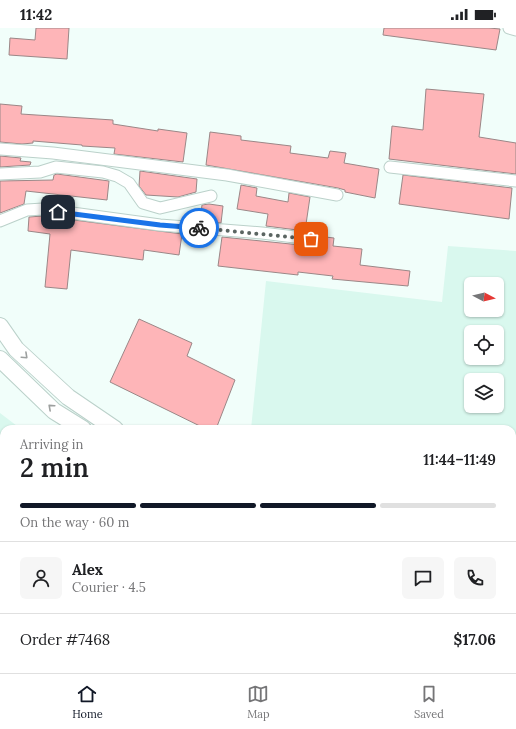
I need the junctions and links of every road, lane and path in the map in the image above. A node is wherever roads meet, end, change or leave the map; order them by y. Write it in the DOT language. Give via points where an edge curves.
graph roads {
  1 [pos="509,28"];
  2 [pos="516,30"];
  3 [pos="0,149"];
  4 [pos="390,166"];
  5 [pos="0,174"];
  6 [pos="516,181"];
  7 [pos="337,195"];
  8 [pos="210,196"];
  9 [pos="0,221"];
  10 [pos="311,239"];
  11 [pos="0,326"];
  12 [pos="0,359"];
  13 [pos="77,425"];
  14 [pos="109,425"];
  1 -- 2 [label="street"];
  3 -- 7 [label="street" via="227,174"];
  4 -- 6 [label="street"];
  5 -- 8 [label="street" via="40,172 56,168 103,172 117,176 129,184 143,203 160,208"];
  9 -- 10 [label="street" via="27,210 43,210 160,225"];
  11 -- 14 [label="main road, one-way" via="16,349 68,397"];
  13 -- 12 [label="main road, one-way" via="54,411"];
}
